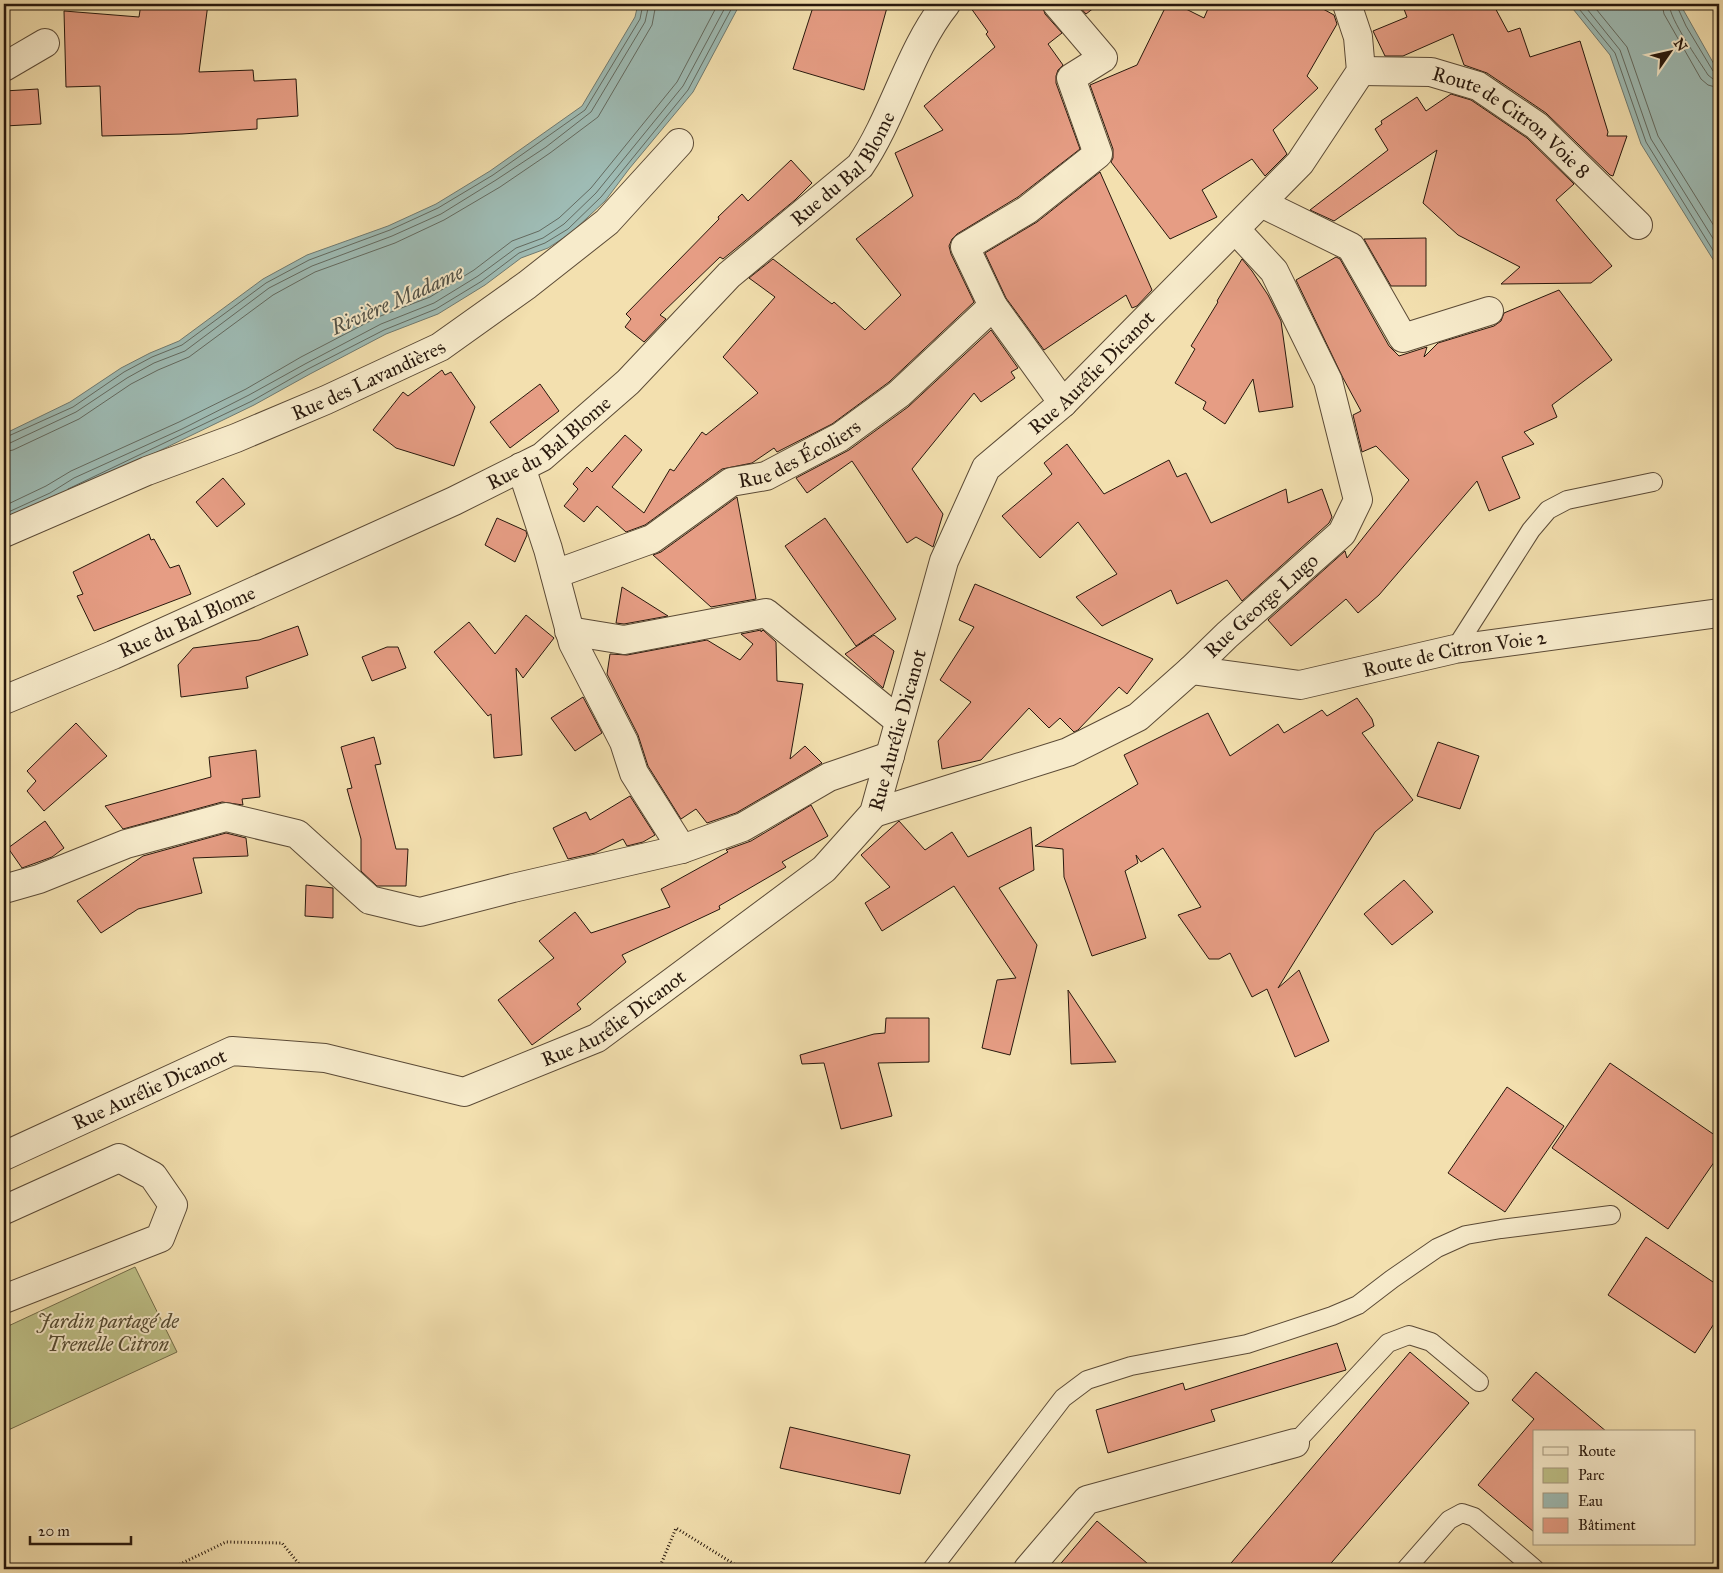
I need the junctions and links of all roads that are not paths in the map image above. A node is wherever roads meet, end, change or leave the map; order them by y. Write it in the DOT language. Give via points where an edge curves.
graph roads {
  1 [pos="946,4"];
  2 [pos="1057,4"];
  3 [pos="1347,4"];
  4 [pos="44,43"];
  5 [pos="4,67"];
  6 [pos="1361,71"];
  7 [pos="679,143"];
  8 [pos="1261,203"];
  9 [pos="1638,225"];
  10 [pos="1235,230"];
  11 [pos="993,306"];
  12 [pos="1490,311"];
  13 [pos="1063,403"];
  14 [pos="521,467"];
  15 [pos="1653,482"];
  16 [pos="4,533"];
  17 [pos="555,574"];
  18 [pos="1719,612"];
  19 [pos="569,631"];
  20 [pos="1455,649"];
  21 [pos="1191,670"];
  22 [pos="4,700"];
  23 [pos="899,721"];
  24 [pos="890,756"];
  25 [pos="874,813"];
  26 [pos="682,849"];
  27 [pos="4,889"];
  28 [pos="4,1156"];
  29 [pos="4,1210"];
  30 [pos="1611,1215"];
  31 [pos="4,1299"];
  32 [pos="1479,1382"];
  33 [pos="1295,1443"];
  34 [pos="932,1569"];
  35 [pos="1028,1569"];
  36 [pos="1406,1569"];
  37 [pos="1535,1569"];
  1 -- 14 [label="street, Rue du Bal Blome" via="917,52 873,148 860,166 729,275 628,382 542,456"];
  2 -- 11 [label="street" via="1103,58 1071,78 1098,154 1027,210 965,247"];
  3 -- 6 [label="street" via="1358,37"];
  4 -- 5 [label="street"];
  6 -- 8 [label="street, Rue Aurélie Dicanot" via="1300,164"];
  6 -- 9 [label="street, Route de Citron Voie 8" via="1431,72 1478,86 1537,126"];
  7 -- 16 [label="street, Rue des Lavandières" via="607,222 440,347 326,400 147,471"];
  8 -- 10 [label="street, Rue Aurélie Dicanot"];
  8 -- 12 [label="street" via="1351,247 1403,338"];
  10 -- 13 [label="street, Rue Aurélie Dicanot"];
  10 -- 21 [label="street, Rue George Lugo" via="1274,271 1328,381 1358,500 1342,533"];
  11 -- 13 [label="street"];
  11 -- 17 [label="street, Rue des Écoliers" via="899,394 840,437 766,476 731,482 652,539"];
  13 -- 23 [label="street, Rue Aurélie Dicanot" via="986,468 944,561"];
  14 -- 17 [label="street"];
  14 -- 22 [label="street, Rue du Bal Blome" via="141,642"];
  15 -- 20 [label="lane" via="1566,500 1548,510 1531,530"];
  17 -- 19 [label="street"];
  18 -- 20 [label="street, Route de Citron Voie 2"];
  19 -- 23 [label="street" via="624,640 766,613"];
  19 -- 26 [label="street" via="624,742 634,773"];
  20 -- 21 [label="street, Route de Citron Voie 2" via="1300,685"];
  21 -- 25 [label="street, Rue George Lugo" via="1138,717 1068,752"];
  23 -- 24 [label="street, Rue Aurélie Dicanot"];
  24 -- 25 [label="street, Rue Aurélie Dicanot"];
  24 -- 26 [label="street" via="829,777 743,827"];
  25 -- 28 [label="street, Rue Aurélie Dicanot" via="824,869 597,1038 464,1092 325,1058 232,1051"];
  26 -- 27 [label="street" via="420,912 370,900 297,834 226,817 126,844 39,879"];
  29 -- 31 [label="street" via="119,1158 153,1176 173,1204 160,1238"];
  30 -- 34 [label="lane" via="1466,1235 1436,1248 1358,1305 1332,1316 1248,1344 1131,1366 1087,1380 1063,1398"];
  32 -- 33 [label="lane" via="1431,1342 1409,1335 1388,1343"];
  33 -- 35 [label="street" via="1087,1500"];
  36 -- 37 [label="lane" via="1449,1520 1462,1513 1474,1517"];
}
